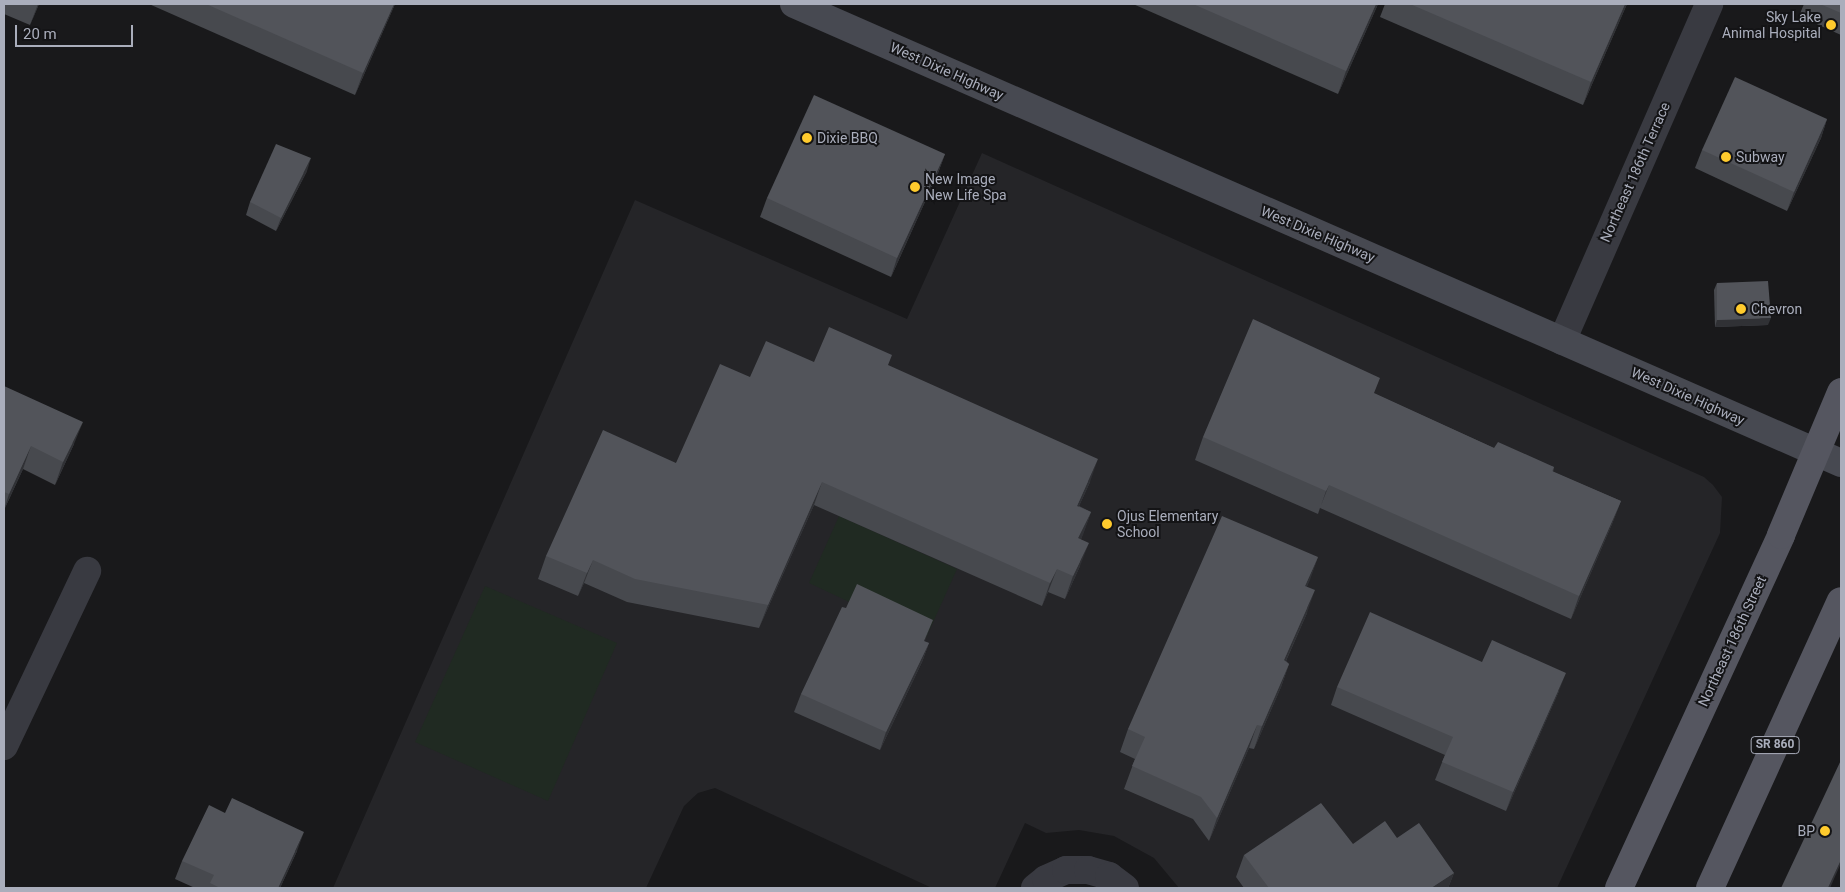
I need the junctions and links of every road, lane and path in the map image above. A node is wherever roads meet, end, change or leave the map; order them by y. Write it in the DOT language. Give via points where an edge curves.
graph roads {
  1 [pos="794,4"];
  2 [pos="1709,4"];
  3 [pos="1562,341"];
  4 [pos="1841,392"];
  5 [pos="1815,453"];
  6 [pos="1841,464"];
  7 [pos="88,571"];
  8 [pos="1841,601"];
  9 [pos="4,746"];
  10 [pos="1035,888"];
  11 [pos="1125,888"];
  12 [pos="1618,888"];
  13 [pos="1710,888"];
  1 -- 3 [label="street, West Dixie Highway"];
  2 -- 3 [label="street, Northeast 186th Terrace"];
  3 -- 5 [label="street, West Dixie Highway"];
  4 -- 5 [label="main road, Northeast 186th Street"];
  5 -- 6 [label="street, West Dixie Highway"];
  5 -- 12 [label="main road, Northeast 186th Street" via="1777,544"];
  7 -- 9 [label="street"];
  8 -- 13 [label="main road, SR 860"];
  10 -- 11 [label="street" via="1066,870 1088,870 1109,876"];
}
